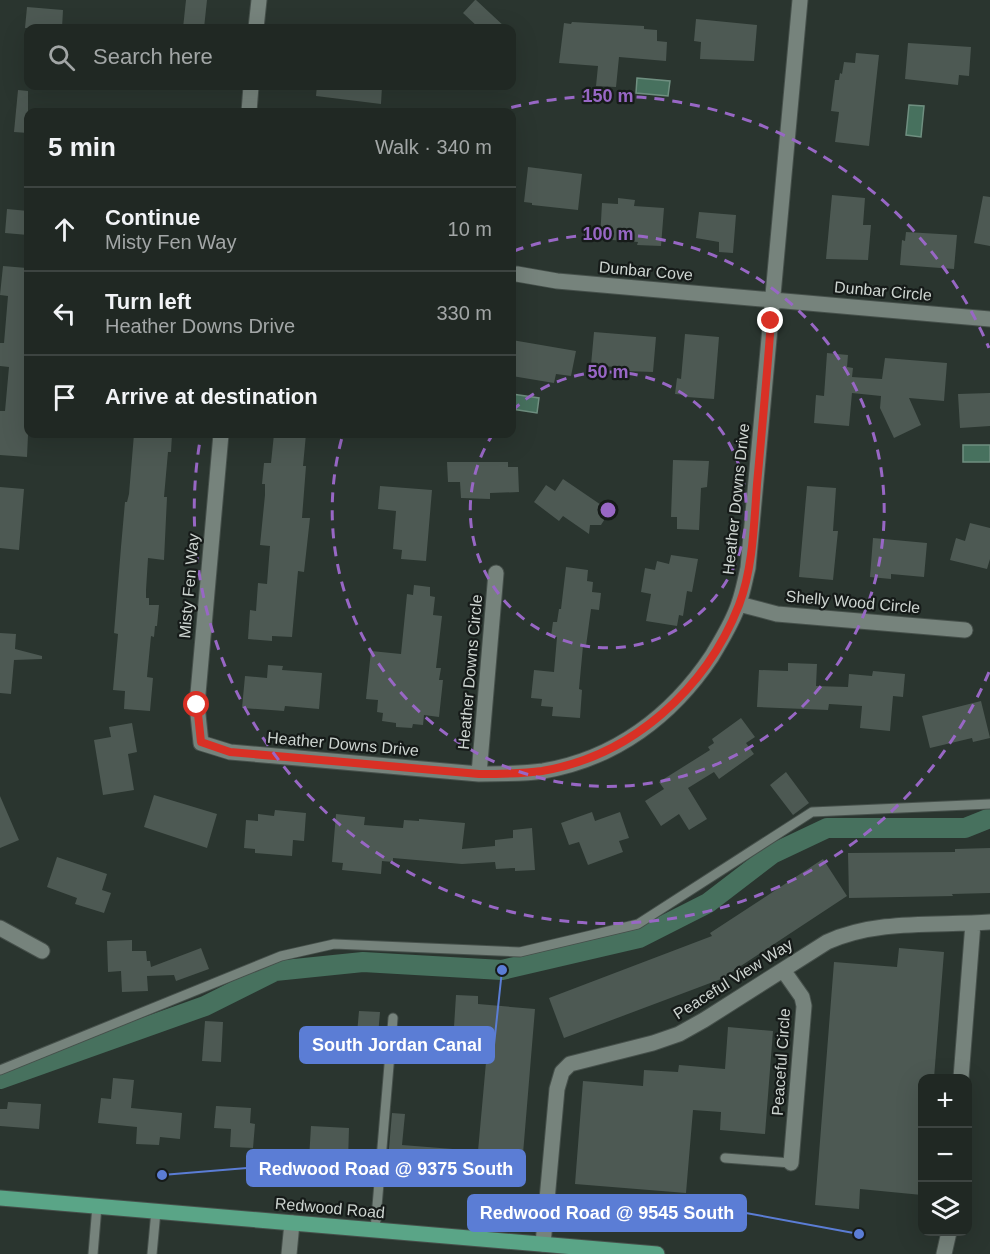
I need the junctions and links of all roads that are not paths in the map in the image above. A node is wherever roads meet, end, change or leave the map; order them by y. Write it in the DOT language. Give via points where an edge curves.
graph roads {
  1 [pos="259,0"];
  2 [pos="800,0"];
  3 [pos="256,24"];
  4 [pos="251,90"];
  5 [pos="249,108"];
  6 [pos="517,274"];
  7 [pos="773,300"];
  8 [pos="990,319"];
  9 [pos="221,438"];
  10 [pos="496,573"];
  11 [pos="739,604"];
  12 [pos="965,630"];
  13 [pos="201,742"];
  14 [pos="479,774"];
  15 [pos="990,804"];
  16 [pos="990,922"];
  17 [pos="973,923"];
  18 [pos="0,928"];
  19 [pos="42,951"];
  20 [pos="783,970"];
  21 [pos="393,1018"];
  22 [pos="0,1070"];
  23 [pos="962,1074"];
  24 [pos="725,1158"];
  25 [pos="791,1163"];
  26 [pos="0,1198"];
  27 [pos="97,1206"];
  28 [pos="156,1211"];
  29 [pos="292,1223"];
  30 [pos="375,1230"];
  31 [pos="948,1236"];
  32 [pos="543,1244"];
  33 [pos="633,1253"];
  34 [pos="93,1254"];
  35 [pos="152,1254"];
  36 [pos="289,1254"];
  37 [pos="657,1254"];
  38 [pos="944,1254"];
  1 -- 3 [label="street"];
  2 -- 7 [label="street, Heather Downs Drive"];
  4 -- 5 [label="street"];
  6 -- 7 [label="street, Dunbar Cove"];
  7 -- 8 [label="street, Dunbar Circle"];
  7 -- 11 [label="street, Heather Downs Drive" via="753,529"];
  9 -- 13 [label="street, Misty Fen Way" via="197,705"];
  10 -- 14 [label="street, Heather Downs Circle"];
  11 -- 12 [label="street, Shelly Wood Circle" via="777,614"];
  11 -- 14 [label="street, Heather Downs Drive" via="724,637 688,690 645,728 622,743 570,764 533,772"];
  13 -- 14 [label="street, Heather Downs Drive" via="230,752"];
  15 -- 22 [label="lane" via="812,812 638,924 520,952 334,944 281,956"];
  16 -- 17 [label="street, Peaceful View Way"];
  17 -- 20 [label="street, Peaceful View Way" via="858,930 827,942"];
  17 -- 23 [label="street"];
  18 -- 19 [label="street"];
  20 -- 25 [label="street, Peaceful Circle" via="804,1006"];
  20 -- 32 [label="street, Peaceful View Way" via="679,1034 581,1060 562,1072 556,1089"];
  21 -- 30 [label="lane"];
  24 -- 25 [label="lane"];
  26 -- 27 [label="main road, Redwood Road"];
  27 -- 28 [label="main road, Redwood Road"];
  27 -- 34 [label="lane"];
  28 -- 29 [label="main road, Redwood Road"];
  28 -- 35 [label="lane"];
  29 -- 30 [label="main road, Redwood Road"];
  29 -- 36 [label="street"];
  30 -- 32 [label="main road, Redwood Road"];
  31 -- 38 [label="street"];
  32 -- 33 [label="main road, Redwood Road"];
  33 -- 37 [label="main road, Redwood Road"];
}
